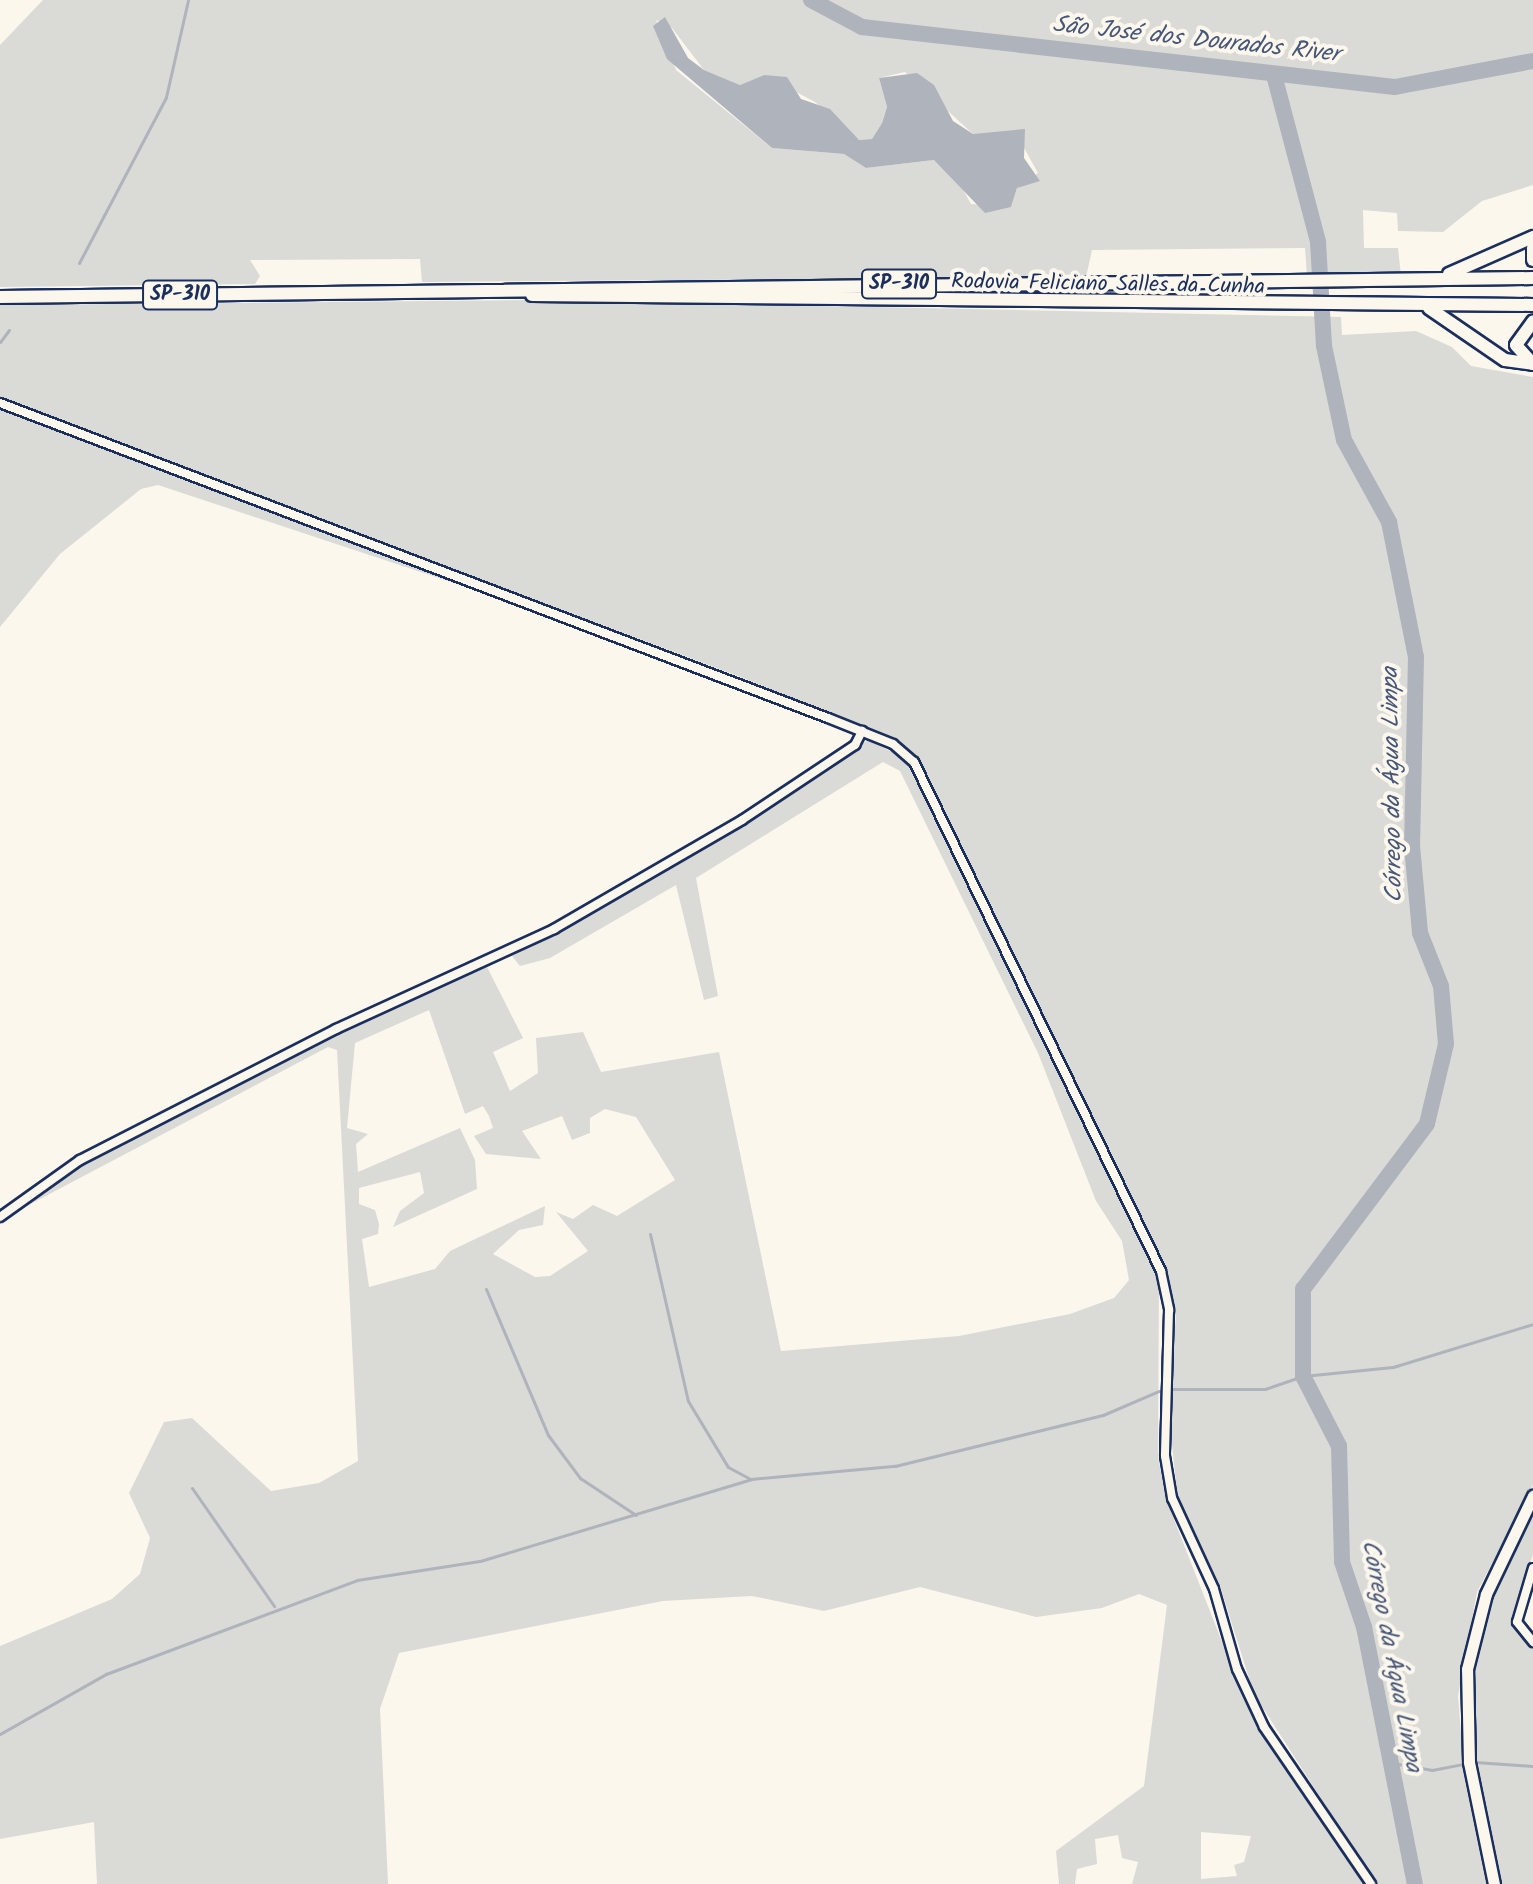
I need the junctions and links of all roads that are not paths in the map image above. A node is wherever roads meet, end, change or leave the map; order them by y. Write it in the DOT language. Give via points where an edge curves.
graph roads {
  1 [pos="1533,237"];
  2 [pos="1533,248"];
  3 [pos="1533,260"];
  4 [pos="1533,278"];
  5 [pos="1403,280"];
  6 [pos="492,291"];
  7 [pos="0,297"];
  8 [pos="1533,305"];
  9 [pos="1426,307"];
  10 [pos="1533,322"];
  11 [pos="1533,364"];
  12 [pos="0,403"];
  13 [pos="862,731"];
  14 [pos="0,1217"];
  15 [pos="1533,1496"];
  16 [pos="1533,1568"];
  17 [pos="1533,1642"];
  18 [pos="1371,1884"];
  19 [pos="1494,1884"];
  1 -- 5 [label="main road" via="1466,271"];
  2 -- 3 [label="main road"];
  4 -- 5 [label="main road, Rodovia Feliciano Salles da Cunha / SP-310"];
  5 -- 6 [label="main road, Rodovia Feliciano Salles da Cunha / SP-310"];
  6 -- 7 [label="main road, Rodovia Feliciano Salles da Cunha / SP-310"];
  6 -- 9 [label="main road, Rodovia Feliciano Salles da Cunha / SP-310"];
  8 -- 9 [label="main road, Rodovia Feliciano Salles da Cunha / SP-310"];
  9 -- 11 [label="main road" via="1505,360"];
  10 -- 11 [label="main road" via="1516,340"];
  12 -- 13 [label="street"];
  13 -- 14 [label="street" via="855,745 742,820 554,929 336,1029 80,1160"];
  13 -- 18 [label="street" via="903,752 931,788 1161,1271 1169,1310 1165,1456 1183,1535 1214,1589 1250,1700"];
  15 -- 19 [label="main road" via="1490,1581 1467,1669 1469,1762"];
  16 -- 17 [label="street" via="1517,1622"];
}
